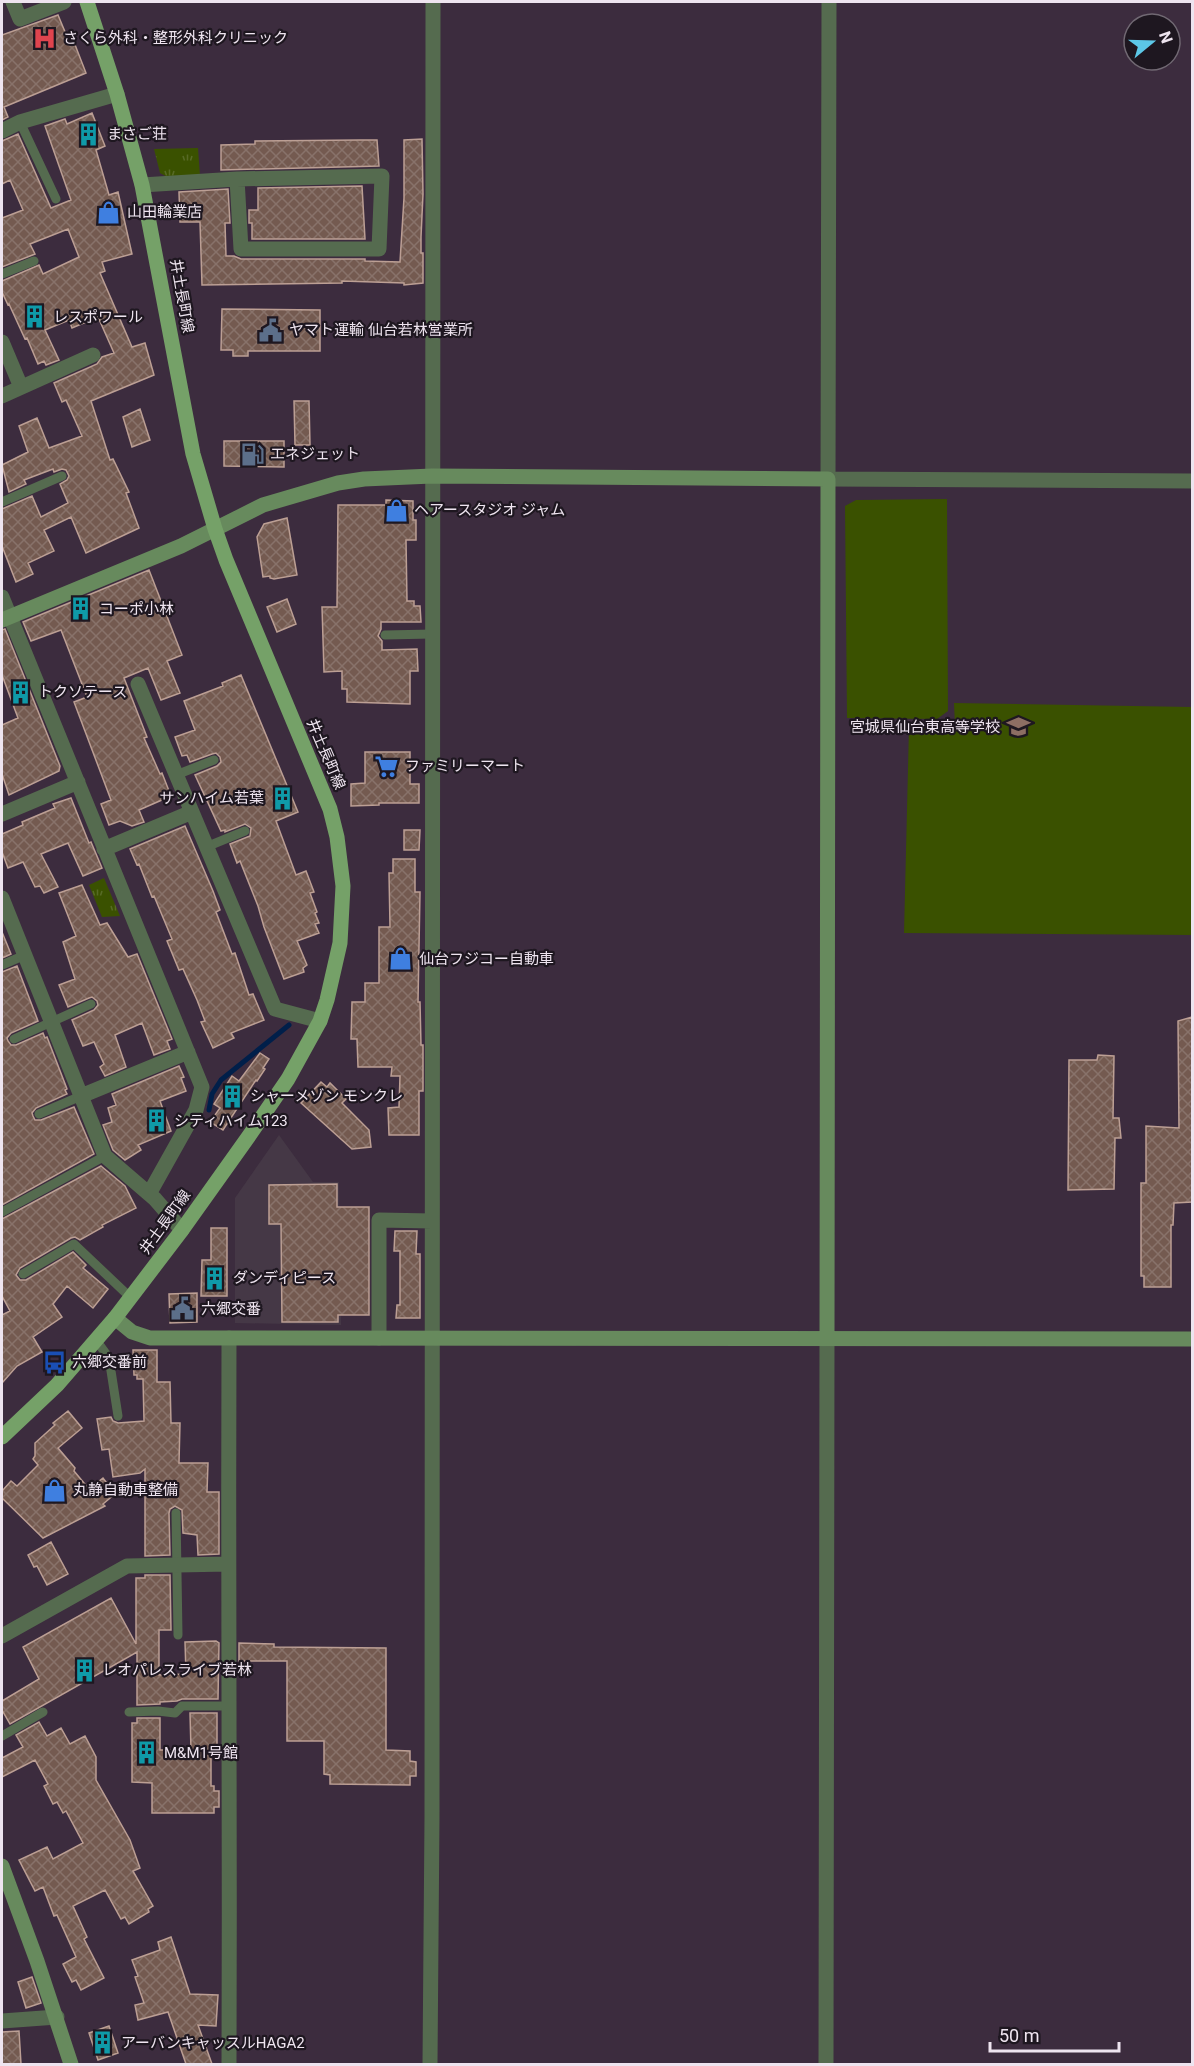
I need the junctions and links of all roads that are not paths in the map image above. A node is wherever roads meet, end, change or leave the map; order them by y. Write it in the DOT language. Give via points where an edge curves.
graph roads {
  1 [pos="13,2"];
  2 [pos="64,2"];
  3 [pos="87,2"];
  4 [pos="433,2"];
  5 [pos="829,2"];
  6 [pos="117,94"];
  7 [pos="21,122"];
  8 [pos="2,132"];
  9 [pos="237,179"];
  10 [pos="142,185"];
  11 [pos="56,199"];
  12 [pos="34,261"];
  13 [pos="2,274"];
  14 [pos="2,342"];
  15 [pos="93,355"];
  16 [pos="21,387"];
  17 [pos="2,396"];
  18 [pos="62,476"];
  19 [pos="432,476"];
  20 [pos="828,479"];
  21 [pos="1192,481"];
  22 [pos="2,502"];
  23 [pos="215,529"];
  24 [pos="2,597"];
  25 [pos="6,618"];
  26 [pos="432,634"];
  27 [pos="385,635"];
  28 [pos="138,684"];
  29 [pos="214,760"];
  30 [pos="176,775"];
  31 [pos="78,782"];
  32 [pos="192,812"];
  33 [pos="2,814"];
  34 [pos="245,831"];
  35 [pos="206,847"];
  36 [pos="104,849"];
  37 [pos="2,898"];
  38 [pos="25,955"];
  39 [pos="2,965"];
  40 [pos="91,1004"];
  41 [pos="51,1021"];
  42 [pos="320,1021"];
  43 [pos="14,1039"];
  44 [pos="188,1052"];
  45 [pos="81,1096"];
  46 [pos="39,1114"];
  47 [pos="105,1156"];
  48 [pos="149,1194"];
  49 [pos="2,1212"];
  50 [pos="432,1221"];
  51 [pos="182,1230"];
  52 [pos="23,1274"];
  53 [pos="131,1298"];
  54 [pos="115,1318"];
  55 [pos="229,1338"];
  56 [pos="378,1338"];
  57 [pos="432,1338"];
  58 [pos="827,1338"];
  59 [pos="1192,1339"];
  60 [pos="96,1340"];
  61 [pos="118,1416"];
  62 [pos="2,1437"];
  63 [pos="176,1513"];
  64 [pos="228,1564"];
  65 [pos="177,1565"];
  66 [pos="178,1635"];
  67 [pos="2,1636"];
  68 [pos="229,1706"];
  69 [pos="43,1712"];
  70 [pos="129,1712"];
  71 [pos="2,1736"];
  72 [pos="2,1866"];
  73 [pos="57,2017"];
  74 [pos="2,2021"];
  75 [pos="71,2064"];
  76 [pos="229,2064"];
  77 [pos="430,2064"];
  78 [pos="826,2064"];
  1 -- 2 [label="street" via="20,19"];
  3 -- 6 [label="main road, 井土長町線"];
  4 -- 19 [label="street"];
  5 -- 20 [label="street"];
  6 -- 7 [label="street"];
  6 -- 10 [label="main road, 井土長町線"];
  7 -- 8 [label="street"];
  7 -- 11 [label="lane"];
  9 -- 9 [label="street" via="382,176 379,249 241,249"];
  9 -- 10 [label="street"];
  10 -- 23 [label="main road, 井土長町線" via="193,454"];
  12 -- 13 [label="lane"];
  14 -- 16 [label="street"];
  15 -- 16 [label="street"];
  16 -- 17 [label="street"];
  18 -- 22 [label="lane"];
  19 -- 20 [label="street"];
  19 -- 23 [label="street" via="338,483 263,505"];
  19 -- 26 [label="street"];
  20 -- 21 [label="street"];
  20 -- 58 [label="street"];
  23 -- 25 [label="street"];
  23 -- 42 [label="main road, 井土長町線" via="330,809 337,837 343,886 340,943"];
  24 -- 25 [label="street"];
  25 -- 31 [label="street"];
  26 -- 27 [label="lane"];
  26 -- 50 [label="street"];
  28 -- 30 [label="street"];
  29 -- 30 [label="lane"];
  30 -- 32 [label="street"];
  31 -- 33 [label="street"];
  31 -- 36 [label="street"];
  32 -- 35 [label="street"];
  32 -- 36 [label="street"];
  34 -- 35 [label="lane"];
  35 -- 42 [label="street" via="275,1009"];
  36 -- 44 [label="street"];
  37 -- 38 [label="street"];
  38 -- 39 [label="lane"];
  38 -- 41 [label="street"];
  40 -- 41 [label="lane"];
  41 -- 43 [label="lane"];
  41 -- 45 [label="street"];
  42 -- 51 [label="main road, 井土長町線" via="288,1079"];
  44 -- 45 [label="street"];
  44 -- 48 [label="street" via="202,1088 196,1110"];
  45 -- 46 [label="lane"];
  45 -- 47 [label="street"];
  47 -- 48 [label="street"];
  47 -- 49 [label="lane"];
  48 -- 51 [label="street"];
  50 -- 56 [label="street" via="379,1220"];
  50 -- 57 [label="street"];
  51 -- 53 [label="main road, 井土長町線"];
  52 -- 53 [label="lane" via="74,1244"];
  53 -- 54 [label="main road, 井土長町線"];
  54 -- 55 [label="street" via="132,1332 150,1338"];
  54 -- 60 [label="main road, 井土長町線"];
  55 -- 56 [label="street"];
  55 -- 64 [label="street"];
  56 -- 57 [label="street"];
  57 -- 58 [label="street"];
  57 -- 77 [label="street"];
  58 -- 59 [label="street"];
  58 -- 78 [label="street"];
  60 -- 61 [label="lane" via="109,1358"];
  60 -- 62 [label="main road, 井土長町線" via="57,1385"];
  63 -- 65 [label="lane"];
  64 -- 65 [label="street"];
  64 -- 68 [label="street"];
  65 -- 66 [label="lane"];
  65 -- 67 [label="street" via="127,1566"];
  68 -- 70 [label="lane" via="182,1707 175,1713"];
  68 -- 76 [label="street"];
  69 -- 71 [label="lane"];
  72 -- 73 [label="street"];
  73 -- 74 [label="street"];
  73 -- 75 [label="street"];
}
